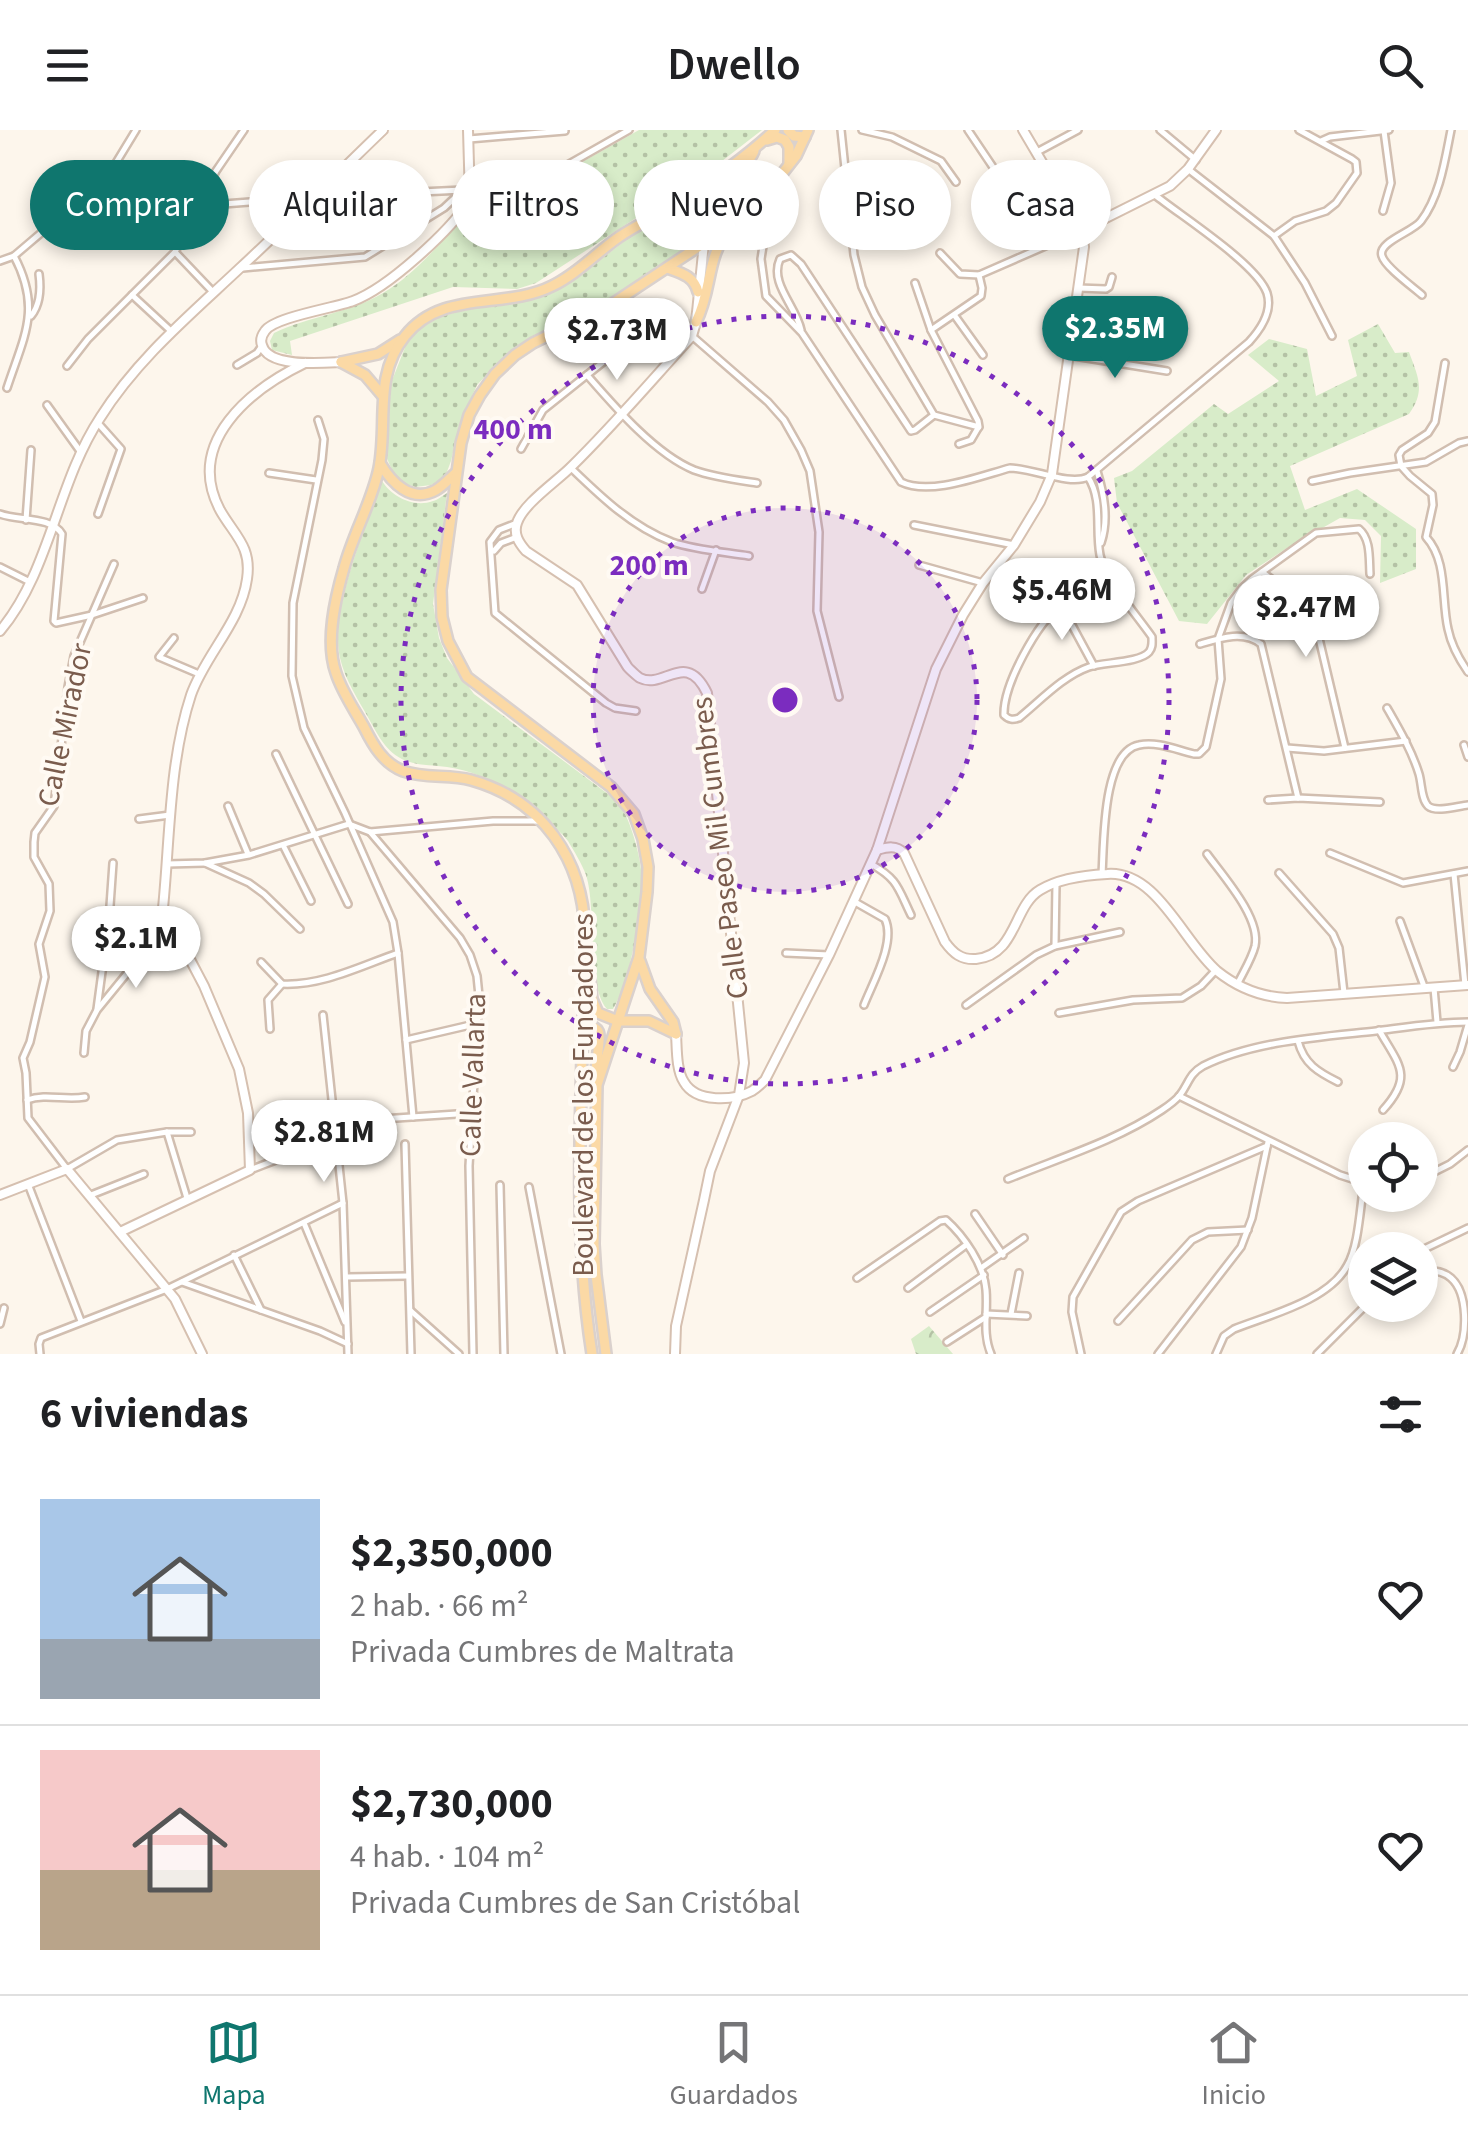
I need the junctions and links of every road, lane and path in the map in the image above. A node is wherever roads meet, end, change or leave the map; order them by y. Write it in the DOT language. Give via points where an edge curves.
graph roads {
  1 [pos="136,130"];
  2 [pos="244,130"];
  3 [pos="382,130"];
  4 [pos="629,130"];
  5 [pos="775,130"];
  6 [pos="788,130"];
  7 [pos="840,130"];
  8 [pos="862,130"];
  9 [pos="968,130"];
  10 [pos="1024,130"];
  11 [pos="1078,130"];
  12 [pos="1160,130"];
  13 [pos="1216,130"];
  14 [pos="1299,130"];
  15 [pos="1387,130"];
  16 [pos="1451,130"];
  17 [pos="565,131"];
  18 [pos="806,133"];
  19 [pos="468,134"];
  20 [pos="1321,141"];
  21 [pos="759,145"];
  22 [pos="1037,152"];
  23 [pos="224,160"];
  24 [pos="352,160"];
  25 [pos="468,160"];
  26 [pos="576,160"];
  27 [pos="750,160"];
  28 [pos="788,160"];
  29 [pos="793,160"];
  30 [pos="988,160"];
  31 [pos="1042,160"];
  32 [pos="1196,160"];
  33 [pos="1188,170"];
  34 [pos="956,182"];
  35 [pos="1154,195"];
  36 [pos="452,202"];
  37 [pos="1383,210"];
  38 [pos="1111,216"];
  39 [pos="452,221"];
  40 [pos="1274,236"];
  41 [pos="260,250"];
  42 [pos="694,250"];
  43 [pos="703,250"];
  44 [pos="716,250"];
  45 [pos="763,250"];
  46 [pos="1036,250"];
  47 [pos="1084,250"];
  48 [pos="175,252"];
  49 [pos="940,254"];
  50 [pos="14,256"];
  51 [pos="0,261"];
  52 [pos="667,268"];
  53 [pos="240,269"];
  54 [pos="39,274"];
  55 [pos="979,275"];
  56 [pos="1112,276"];
  57 [pos="915,283"];
  58 [pos="1078,288"];
  59 [pos="214,292"];
  60 [pos="698,292"];
  61 [pos="132,295"];
  62 [pos="1422,296"];
  63 [pos="955,316"];
  64 [pos="29,319"];
  65 [pos="696,322"];
  66 [pos="932,330"];
  67 [pos="172,332"];
  68 [pos="802,333"];
  69 [pos="406,335"];
  70 [pos="692,336"];
  71 [pos="1332,336"];
  72 [pos="632,339"];
  73 [pos="262,346"];
  74 [pos="983,355"];
  75 [pos="1068,355"];
  76 [pos="341,362"];
  77 [pos="305,363"];
  78 [pos="1445,363"];
  79 [pos="236,365"];
  80 [pos="67,366"];
  81 [pos="1167,371"];
  82 [pos="587,374"];
  83 [pos="6,388"];
  84 [pos="382,396"];
  85 [pos="48,405"];
  86 [pos="622,414"];
  87 [pos="934,415"];
  88 [pos="318,420"];
  89 [pos="96,422"];
  90 [pos="979,426"];
  91 [pos="1468,440"];
  92 [pos="959,444"];
  93 [pos="521,449"];
  94 [pos="30,450"];
  95 [pos="80,451"];
  96 [pos="380,463"];
  97 [pos="1401,466"];
  98 [pos="570,468"];
  99 [pos="1096,469"];
  100 [pos="457,472"];
  101 [pos="270,474"];
  102 [pos="1052,474"];
  103 [pos="1088,477"];
  104 [pos="317,480"];
  105 [pos="1312,481"];
  106 [pos="757,483"];
  107 [pos="0,514"];
  108 [pos="98,514"];
  109 [pos="26,520"];
  110 [pos="517,523"];
  111 [pos="53,524"];
  112 [pos="914,525"];
  113 [pos="517,537"];
  114 [pos="1014,544"];
  115 [pos="1099,546"];
  116 [pos="716,550"];
  117 [pos="492,554"];
  118 [pos="750,556"];
  119 [pos="114,564"];
  120 [pos="919,565"];
  121 [pos="0,567"];
  122 [pos="1262,572"];
  123 [pos="1370,574"];
  124 [pos="1109,576"];
  125 [pos="30,582"];
  126 [pos="984,583"];
  127 [pos="702,590"];
  128 [pos="143,598"];
  129 [pos="1061,605"];
  130 [pos="92,615"];
  131 [pos="0,631"];
  132 [pos="174,638"];
  133 [pos="1218,639"];
  134 [pos="1200,644"];
  135 [pos="1094,666"];
  136 [pos="1468,672"];
  137 [pos="199,674"];
  138 [pos="839,697"];
  139 [pos="1387,708"];
  140 [pos="636,711"];
  141 [pos="1406,741"];
  142 [pos="1464,745"];
  143 [pos="1286,748"];
  144 [pos="1346,748"];
  145 [pos="276,754"];
  146 [pos="1468,757"];
  147 [pos="1298,798"];
  148 [pos="1268,800"];
  149 [pos="1380,802"];
  150 [pos="1468,805"];
  151 [pos="228,806"];
  152 [pos="171,815"];
  153 [pos="139,819"];
  154 [pos="541,821"];
  155 [pos="349,824"];
  156 [pos="370,832"];
  157 [pos="315,833"];
  158 [pos="283,844"];
  159 [pos="878,850"];
  160 [pos="1330,853"];
  161 [pos="1207,854"];
  162 [pos="249,855"];
  163 [pos="113,863"];
  164 [pos="206,863"];
  165 [pos="167,864"];
  166 [pos="871,864"];
  167 [pos="1468,871"];
  168 [pos="1279,873"];
  169 [pos="1102,874"];
  170 [pos="1454,874"];
  171 [pos="1056,883"];
  172 [pos="311,901"];
  173 [pos="854,902"];
  174 [pos="348,904"];
  175 [pos="911,914"];
  176 [pos="165,922"];
  177 [pos="1400,922"];
  178 [pos="300,929"];
  179 [pos="1120,932"];
  180 [pos="1055,946"];
  181 [pos="398,953"];
  182 [pos="786,953"];
  183 [pos="585,954"];
  184 [pos="828,955"];
  185 [pos="639,957"];
  186 [pos="261,962"];
  187 [pos="1216,970"];
  188 [pos="282,984"];
  189 [pos="1238,984"];
  190 [pos="1466,985"];
  191 [pos="1430,989"];
  192 [pos="1344,994"];
  193 [pos="966,1005"];
  194 [pos="864,1006"];
  195 [pos="97,1010"];
  196 [pos="1059,1013"];
  197 [pos="323,1015"];
  198 [pos="618,1021"];
  199 [pos="583,1022"];
  200 [pos="1438,1022"];
  201 [pos="479,1023"];
  202 [pos="1468,1024"];
  203 [pos="270,1030"];
  204 [pos="1379,1030"];
  205 [pos="676,1034"];
  206 [pos="406,1040"];
  207 [pos="1298,1041"];
  208 [pos="84,1053"];
  209 [pos="1452,1067"];
  210 [pos="1338,1082"];
  211 [pos="597,1085"];
  212 [pos="739,1095"];
  213 [pos="1179,1096"];
  214 [pos="85,1097"];
  215 [pos="27,1100"];
  216 [pos="1384,1110"];
  217 [pos="472,1113"];
  218 [pos="412,1117"];
  219 [pos="336,1122"];
  220 [pos="167,1132"];
  221 [pos="191,1132"];
  222 [pos="338,1136"];
  223 [pos="405,1144"];
  224 [pos="1267,1144"];
  225 [pos="1468,1150"];
  226 [pos="67,1169"];
  227 [pos="250,1170"];
  228 [pos="1438,1170"];
  229 [pos="144,1174"];
  230 [pos="1348,1178"];
  231 [pos="1008,1179"];
  232 [pos="28,1184"];
  233 [pos="500,1185"];
  234 [pos="529,1186"];
  235 [pos="0,1195"];
  236 [pos="89,1196"];
  237 [pos="188,1198"];
  238 [pos="343,1203"];
  239 [pos="1360,1212"];
  240 [pos="975,1214"];
  241 [pos="304,1223"];
  242 [pos="1468,1228"];
  243 [pos="1248,1230"];
  244 [pos="120,1232"];
  245 [pos="1024,1238"];
  246 [pos="1438,1242"];
  247 [pos="967,1245"];
  248 [pos="1003,1254"];
  249 [pos="234,1255"];
  250 [pos="983,1272"];
  251 [pos="1018,1273"];
  252 [pos="1438,1273"];
  253 [pos="346,1276"];
  254 [pos="408,1276"];
  255 [pos="857,1278"];
  256 [pos="181,1282"];
  257 [pos="908,1288"];
  258 [pos="168,1289"];
  259 [pos="4,1308"];
  260 [pos="261,1310"];
  261 [pos="411,1311"];
  262 [pos="930,1312"];
  263 [pos="585,1314"];
  264 [pos="1011,1314"];
  265 [pos="986,1316"];
  266 [pos="1027,1316"];
  267 [pos="1118,1320"];
  268 [pos="81,1321"];
  269 [pos="1349,1322"];
  270 [pos="0,1324"];
  271 [pos="348,1328"];
  272 [pos="604,1341"];
  273 [pos="947,1342"];
  274 [pos="348,1344"];
  275 [pos="40,1354"];
  276 [pos="202,1354"];
  277 [pos="348,1354"];
  278 [pos="412,1354"];
  279 [pos="459,1354"];
  280 [pos="473,1354"];
  281 [pos="504,1354"];
  282 [pos="562,1354"];
  283 [pos="592,1354"];
  284 [pos="606,1354"];
  285 [pos="676,1354"];
  286 [pos="991,1354"];
  287 [pos="1080,1354"];
  288 [pos="1158,1354"];
  289 [pos="1216,1354"];
  290 [pos="1317,1354"];
  291 [pos="1457,1354"];
  1 -- 50 [label="street" via="108,176"];
  2 -- 23 [label="street"];
  3 -- 24 [label="street"];
  4 -- 26 [label="street"];
  5 -- 21 [label="main road"];
  6 -- 18 [label="main road"];
  7 -- 87 [label="street" via="862,287"];
  8 -- 34 [label="street" via="941,161"];
  9 -- 30 [label="street"];
  10 -- 22 [label="street"];
  11 -- 22 [label="street"];
  12 -- 32 [label="street"];
  13 -- 32 [label="street"];
  14 -- 20 [label="street"];
  15 -- 20 [label="street"];
  15 -- 37 [label="street" via="1390,183"];
  16 -- 62 [label="street" via="1433,200 1420,223 1382,250"];
  17 -- 19 [label="street"];
  18 -- 29 [label="main road, Boulevard de los Fundadores"];
  19 -- 25 [label="street"];
  20 -- 40 [label="street" via="1356,162 1357,173 1336,203"];
  21 -- 27 [label="main road"];
  21 -- 28 [label="main road" via="785,140"];
  21 -- 69 [label="main road" via="554,286 456,305"];
  22 -- 31 [label="street"];
  32 -- 33 [label="street"];
  33 -- 35 [label="street"];
  33 -- 40 [label="street"];
  35 -- 38 [label="street"];
  35 -- 99 [label="street" via="1259,278 1268,305 1260,330"];
  36 -- 53 [label="street" via="365,257"];
  39 -- 73 [label="street" via="378,287 354,301 272,324"];
  40 -- 71 [label="street"];
  41 -- 53 [label="street"];
  42 -- 52 [label="main road, Boulevard de los Fundadores"];
  43 -- 60 [label="street"];
  44 -- 65 [label="main road"];
  45 -- 68 [label="street" via="766,296"];
  46 -- 55 [label="street"];
  47 -- 58 [label="street"];
  48 -- 59 [label="street"];
  48 -- 61 [label="street"];
  49 -- 55 [label="street" via="960,274"];
  50 -- 51 [label="street"];
  50 -- 64 [label="street" via="28,291"];
  52 -- 60 [label="main road" via="692,279"];
  52 -- 100 [label="main road, Boulevard de los Fundadores" via="532,343 495,374 469,416"];
  53 -- 59 [label="street"];
  54 -- 64 [label="street"];
  55 -- 63 [label="street" via="981,296"];
  56 -- 58 [label="street" via="1106,289"];
  57 -- 66 [label="street"];
  58 -- 75 [label="street"];
  59 -- 67 [label="street"];
  60 -- 65 [label="street"];
  61 -- 67 [label="street"];
  61 -- 80 [label="street"];
  63 -- 66 [label="street"];
  63 -- 74 [label="street"];
  64 -- 83 [label="street"];
  65 -- 70 [label="street"];
  66 -- 90 [label="street"];
  67 -- 89 [label="street"];
  68 -- 87 [label="street" via="776,271 786,256 801,264 911,430"];
  68 -- 102 [label="street" via="901,482 935,487 1010,468"];
  69 -- 76 [label="main road" via="378,354"];
  69 -- 84 [label="main road, Boulevard de los Fundadores"];
  70 -- 86 [label="street"];
  70 -- 138 [label="street" via="776,411 810,471 819,532 818,611"];
  72 -- 82 [label="street"];
  73 -- 77 [label="street" via="276,360"];
  73 -- 79 [label="street"];
  75 -- 81 [label="street"];
  75 -- 102 [label="street"];
  76 -- 77 [label="street"];
  76 -- 84 [label="main road" via="365,375"];
  77 -- 137 [label="street" via="237,410 212,459 219,507 243,544 248,566 234,617"];
  78 -- 97 [label="street" via="1435,422 1402,450"];
  82 -- 86 [label="street"];
  82 -- 93 [label="street" via="544,410"];
  84 -- 96 [label="main road, Boulevard de los Fundadores"];
  85 -- 95 [label="street"];
  86 -- 98 [label="street"];
  86 -- 106 [label="street" via="695,470"];
  87 -- 90 [label="street"];
  88 -- 104 [label="street" via="324,439"];
  89 -- 95 [label="street"];
  89 -- 108 [label="street" via="121,449"];
  90 -- 92 [label="street" via="971,440"];
  91 -- 97 [label="street" via="1426,462"];
  94 -- 109 [label="street"];
  95 -- 111 [label="street"];
  96 -- 100 [label="main road" via="390,481 413,493 435,490"];
  96 -- 154 [label="main road, Boulevard de los Fundadores" via="338,592 332,652 340,682 372,744 391,764 476,782"];
  97 -- 105 [label="street"];
  97 -- 136 [label="street" via="1432,494 1426,537 1438,553 1448,631"];
  98 -- 110 [label="street"];
  98 -- 116 [label="street" via="651,532"];
  99 -- 103 [label="street"];
  99 -- 115 [label="street" via="1105,504"];
  100 -- 185 [label="main road, Boulevard de los Fundadores" via="440,590 448,641 468,677 611,787 634,814 648,867"];
  101 -- 104 [label="street"];
  102 -- 103 [label="street"];
  102 -- 114 [label="street"];
  103 -- 115 [label="street" via="1098,505"];
  104 -- 155 [label="street" via="294,603 292,676 304,728"];
  107 -- 109 [label="street"];
  109 -- 111 [label="street"];
  110 -- 113 [label="street"];
  110 -- 117 [label="street" via="493,536"];
  111 -- 125 [label="street"];
  111 -- 130 [label="street" via="62,534 54,621"];
  112 -- 114 [label="street"];
  113 -- 117 [label="street"];
  113 -- 212 [label="street, Calle Paseo Mil Cumbres" via="526,551 577,584 640,679 686,673 706,694 744,1063"];
  114 -- 126 [label="street"];
  115 -- 124 [label="street"];
  116 -- 118 [label="street"];
  116 -- 127 [label="street"];
  117 -- 140 [label="street" via="498,615 606,703"];
  119 -- 130 [label="street, Calle Mirador"];
  120 -- 126 [label="street"];
  121 -- 125 [label="street"];
  122 -- 123 [label="street" via="1316,534 1359,529 1366,534"];
  122 -- 133 [label="street" via="1232,603"];
  122 -- 144 [label="street" via="1292,596 1317,630"];
  124 -- 129 [label="street"];
  124 -- 135 [label="street" via="1152,646 1146,654"];
  125 -- 131 [label="street"];
  126 -- 159 [label="street" via="936,668"];
  128 -- 130 [label="street"];
  129 -- 135 [label="street"];
  129 -- 135 [label="street" via="1015,672 1004,716 1019,718 1076,672"];
  130 -- 215 [label="street, Calle Mirador" via="71,668 54,806 35,833 34,857 50,884 50,910 39,944 45,977 23,1058"];
  132 -- 137 [label="street" via="158,657"];
  133 -- 134 [label="street"];
  133 -- 143 [label="street" via="1241,636 1261,644"];
  133 -- 169 [label="street" via="1221,680 1206,747 1194,754 1160,746 1126,750 1110,790"];
  137 -- 152 [label="street" via="182,727"];
  139 -- 141 [label="street"];
  141 -- 144 [label="street"];
  141 -- 150 [label="street" via="1428,806"];
  142 -- 146 [label="street"];
  143 -- 144 [label="street"];
  143 -- 147 [label="street"];
  145 -- 157 [label="street"];
  147 -- 148 [label="street"];
  147 -- 149 [label="street"];
  151 -- 162 [label="street"];
  152 -- 153 [label="street"];
  152 -- 165 [label="street"];
  154 -- 156 [label="street"];
  154 -- 183 [label="main road, Boulevard de los Fundadores" via="578,881"];
  155 -- 156 [label="street"];
  155 -- 157 [label="street"];
  155 -- 181 [label="street" via="392,922"];
  156 -- 201 [label="street, Calle Vallarta" via="470,955"];
  157 -- 158 [label="street"];
  157 -- 174 [label="street"];
  158 -- 162 [label="street"];
  158 -- 172 [label="street"];
  159 -- 166 [label="street"];
  159 -- 171 [label="street" via="888,846 904,853 945,942 966,960 1000,950 1033,895"];
  160 -- 170 [label="street" via="1403,883"];
  161 -- 189 [label="street" via="1256,933"];
  162 -- 164 [label="street"];
  163 -- 195 [label="street"];
  164 -- 165 [label="street"];
  164 -- 178 [label="street" via="249,882"];
  165 -- 176 [label="street"];
  166 -- 173 [label="street"];
  166 -- 175 [label="street" via="895,880"];
  167 -- 170 [label="street"];
  168 -- 192 [label="street" via="1332,934"];
  169 -- 171 [label="street"];
  169 -- 187 [label="street" via="1119,873 1148,889"];
  170 -- 190 [label="street"];
  171 -- 180 [label="street"];
  173 -- 184 [label="street"];
  173 -- 194 [label="street" via="889,924 888,946"];
  176 -- 195 [label="street"];
  176 -- 227 [label="street" via="204,986 238,1069"];
  177 -- 191 [label="street"];
  179 -- 180 [label="street"];
  180 -- 193 [label="street"];
  181 -- 188 [label="street" via="334,976"];
  181 -- 206 [label="street"];
  182 -- 184 [label="street"];
  183 -- 198 [label="main road" via="594,1008"];
  183 -- 199 [label="main road, Boulevard de los Fundadores"];
  184 -- 212 [label="street" via="765,1080"];
  185 -- 198 [label="main road, Boulevard de los Fundadores"];
  185 -- 205 [label="main road"];
  186 -- 188 [label="street"];
  187 -- 189 [label="street"];
  187 -- 196 [label="street" via="1182,998"];
  188 -- 203 [label="street" via="268,1000"];
  189 -- 192 [label="street" via="1268,997"];
  190 -- 191 [label="street"];
  191 -- 192 [label="street"];
  191 -- 200 [label="street"];
  195 -- 208 [label="street"];
  197 -- 219 [label="street"];
  198 -- 205 [label="main road" via="648,1021"];
  198 -- 211 [label="main road, Boulevard de los Fundadores"];
  199 -- 211 [label="main road" via="600,1036"];
  199 -- 263 [label="main road, Boulevard de los Fundadores"];
  200 -- 202 [label="street"];
  200 -- 204 [label="street"];
  201 -- 206 [label="street"];
  201 -- 217 [label="street, Calle Vallarta"];
  202 -- 209 [label="street"];
  204 -- 207 [label="street"];
  204 -- 216 [label="street" via="1401,1074 1400,1089"];
  205 -- 212 [label="street" via="683,1082 693,1092"];
  206 -- 218 [label="street"];
  207 -- 210 [label="street" via="1305,1061"];
  207 -- 213 [label="street" via="1201,1068"];
  211 -- 272 [label="main road, Boulevard de los Fundadores" via="594,1244"];
  212 -- 285 [label="street" via="710,1172 676,1326"];
  213 -- 224 [label="street"];
  213 -- 231 [label="street" via="1120,1133"];
  214 -- 215 [label="street"];
  215 -- 226 [label="street, Calle Mirador" via="29,1123"];
  217 -- 218 [label="street"];
  217 -- 280 [label="street, Calle Vallarta"];
  218 -- 219 [label="street"];
  219 -- 222 [label="street"];
  220 -- 221 [label="street"];
  220 -- 226 [label="street" via="117,1140"];
  220 -- 237 [label="street"];
  222 -- 227 [label="street"];
  222 -- 238 [label="street"];
  223 -- 254 [label="street"];
  224 -- 230 [label="street"];
  224 -- 243 [label="street"];
  224 -- 287 [label="street" via="1121,1212 1072,1297"];
  225 -- 228 [label="street"];
  226 -- 232 [label="street"];
  226 -- 236 [label="street"];
  227 -- 237 [label="street"];
  229 -- 236 [label="street"];
  232 -- 235 [label="street"];
  232 -- 268 [label="street"];
  233 -- 281 [label="street"];
  234 -- 282 [label="street"];
  236 -- 244 [label="street"];
  237 -- 244 [label="street"];
  238 -- 241 [label="street"];
  238 -- 253 [label="street"];
  239 -- 289 [label="street" via="1351,1258 1337,1281 1234,1329"];
  240 -- 248 [label="street"];
  241 -- 249 [label="street"];
  241 -- 271 [label="street"];
  242 -- 246 [label="street"];
  243 -- 267 [label="street" via="1208,1232 1192,1240"];
  243 -- 288 [label="street"];
  244 -- 258 [label="street"];
  245 -- 248 [label="street"];
  247 -- 250 [label="street"];
  247 -- 255 [label="street" via="946,1220"];
  247 -- 257 [label="street"];
  248 -- 250 [label="street"];
  249 -- 256 [label="street"];
  249 -- 260 [label="street"];
  250 -- 262 [label="street"];
  250 -- 265 [label="street"];
  251 -- 264 [label="street"];
  252 -- 291 [label="street" via="1452,1278 1463,1299 1464,1340"];
  253 -- 254 [label="street"];
  253 -- 271 [label="street"];
  254 -- 261 [label="street"];
  256 -- 258 [label="street"];
  256 -- 260 [label="street"];
  258 -- 268 [label="street"];
  258 -- 276 [label="street"];
  259 -- 270 [label="street"];
  260 -- 274 [label="street"];
  261 -- 278 [label="street"];
  261 -- 279 [label="street"];
  263 -- 272 [label="main road"];
  263 -- 283 [label="main road, Boulevard de los Fundadores"];
  264 -- 265 [label="street"];
  264 -- 266 [label="street"];
  265 -- 273 [label="street"];
  265 -- 286 [label="street"];
  268 -- 275 [label="street" via="39,1340"];
  269 -- 290 [label="street"];
  271 -- 274 [label="street"];
  272 -- 284 [label="main road, Boulevard de los Fundadores"];
  274 -- 277 [label="street"];
}
